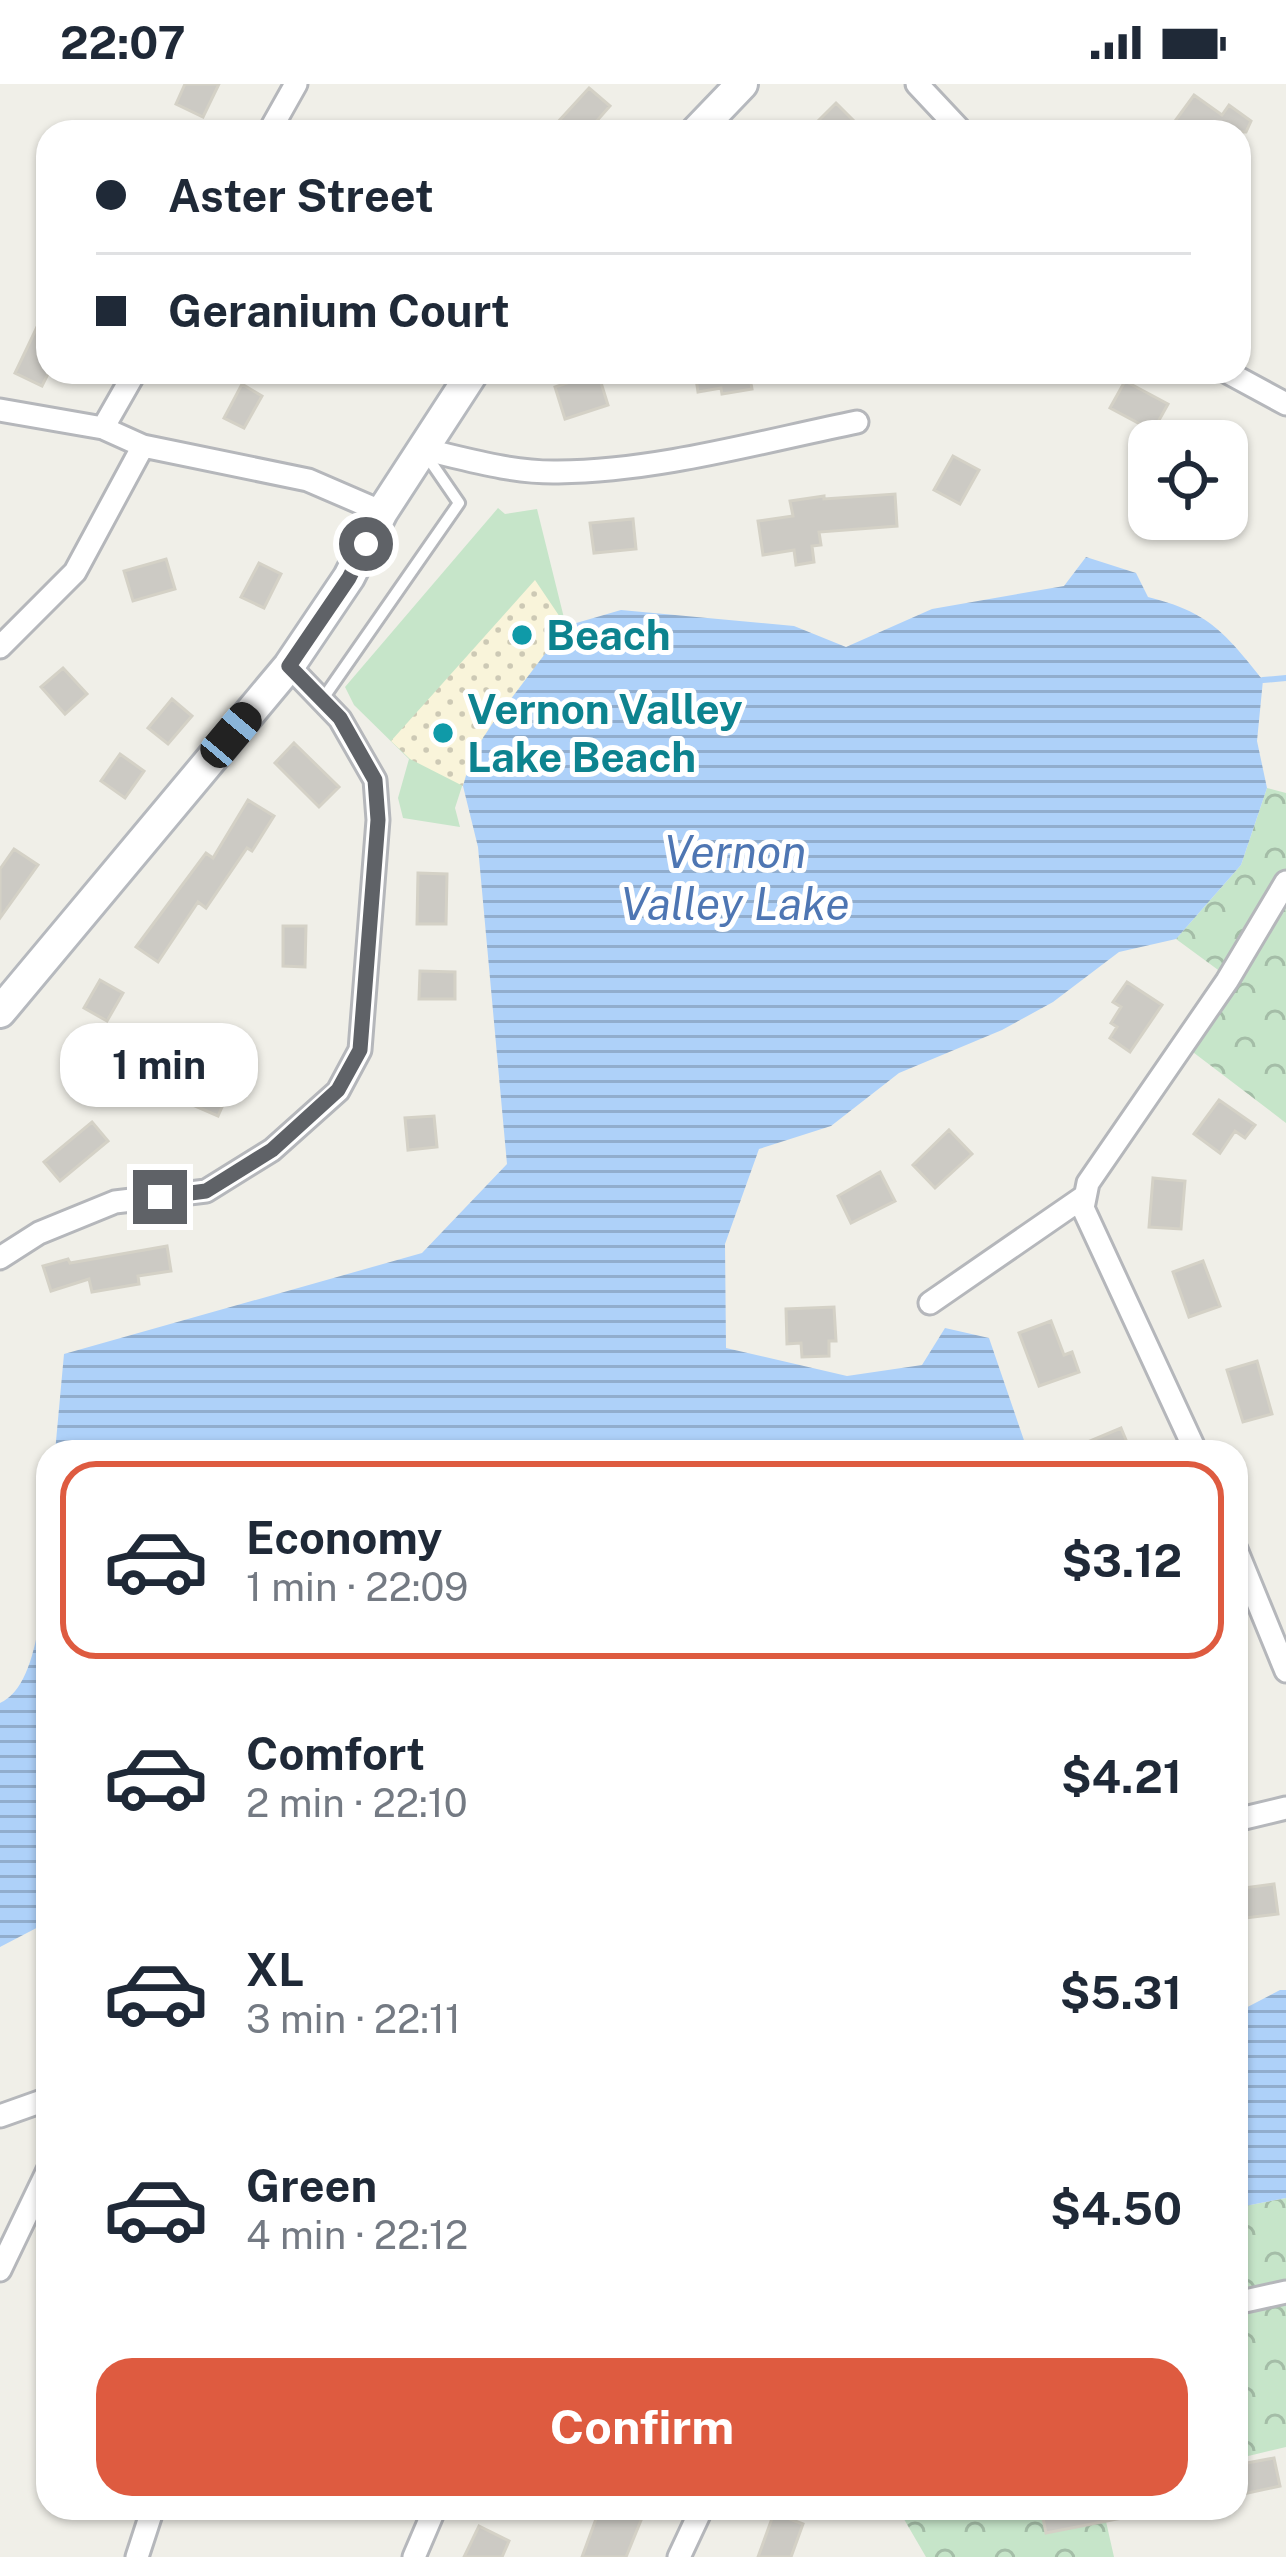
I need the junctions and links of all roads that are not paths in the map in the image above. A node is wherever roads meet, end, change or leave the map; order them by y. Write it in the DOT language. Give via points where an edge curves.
graph roads {
  1 [pos="296,84"];
  2 [pos="742,84"];
  3 [pos="917,84"];
  4 [pos="276,120"];
  5 [pos="708,120"];
  6 [pos="951,120"];
  7 [pos="128,384"];
  8 [pos="465,384"];
  9 [pos="1249,384"];
  10 [pos="1286,404"];
  11 [pos="0,410"];
  12 [pos="857,422"];
  13 [pos="103,428"];
  14 [pos="143,446"];
  15 [pos="422,449"];
  16 [pos="382,512"];
  17 [pos="0,646"];
  18 [pos="289,666"];
  19 [pos="322,700"];
  20 [pos="1286,882"];
  21 [pos="0,1012"];
  22 [pos="1085,1196"];
  23 [pos="0,1258"];
  24 [pos="930,1303"];
  25 [pos="1190,1440"];
  26 [pos="1248,1578"];
  27 [pos="1286,1671"];
  28 [pos="1286,1808"];
  29 [pos="1248,1817"];
  30 [pos="36,2102"];
  31 [pos="0,2116"];
  32 [pos="36,2195"];
  33 [pos="0,2270"];
  34 [pos="1286,2292"];
  35 [pos="1248,2300"];
  36 [pos="149,2520"];
  37 [pos="430,2520"];
  38 [pos="696,2520"];
  39 [pos="137,2557"];
  40 [pos="414,2557"];
  41 [pos="679,2557"];
  1 -- 4 [label="street"];
  2 -- 5 [label="street"];
  3 -- 6 [label="street"];
  7 -- 13 [label="street"];
  8 -- 15 [label="street"];
  9 -- 10 [label="street"];
  11 -- 13 [label="street"];
  12 -- 15 [label="street" via="657,463 557,472"];
  13 -- 14 [label="street"];
  14 -- 16 [label="street" via="308,480"];
  14 -- 17 [label="street" via="75,572"];
  15 -- 16 [label="street"];
  15 -- 19 [label="lane" via="459,503"];
  16 -- 18 [label="street"];
  18 -- 19 [label="street"];
  18 -- 21 [label="street"];
  19 -- 23 [label="street" via="375,780 378,820 360,1050 338,1090 272,1150 206,1191 115,1202"];
  20 -- 22 [label="street"];
  22 -- 24 [label="street"];
  22 -- 25 [label="street" via="1082,1208 1107,1267"];
  26 -- 27 [label="street"];
  28 -- 29 [label="street"];
  30 -- 31 [label="street"];
  32 -- 33 [label="street"];
  34 -- 35 [label="street"];
  36 -- 39 [label="street"];
  37 -- 40 [label="street"];
  38 -- 41 [label="street"];
}
